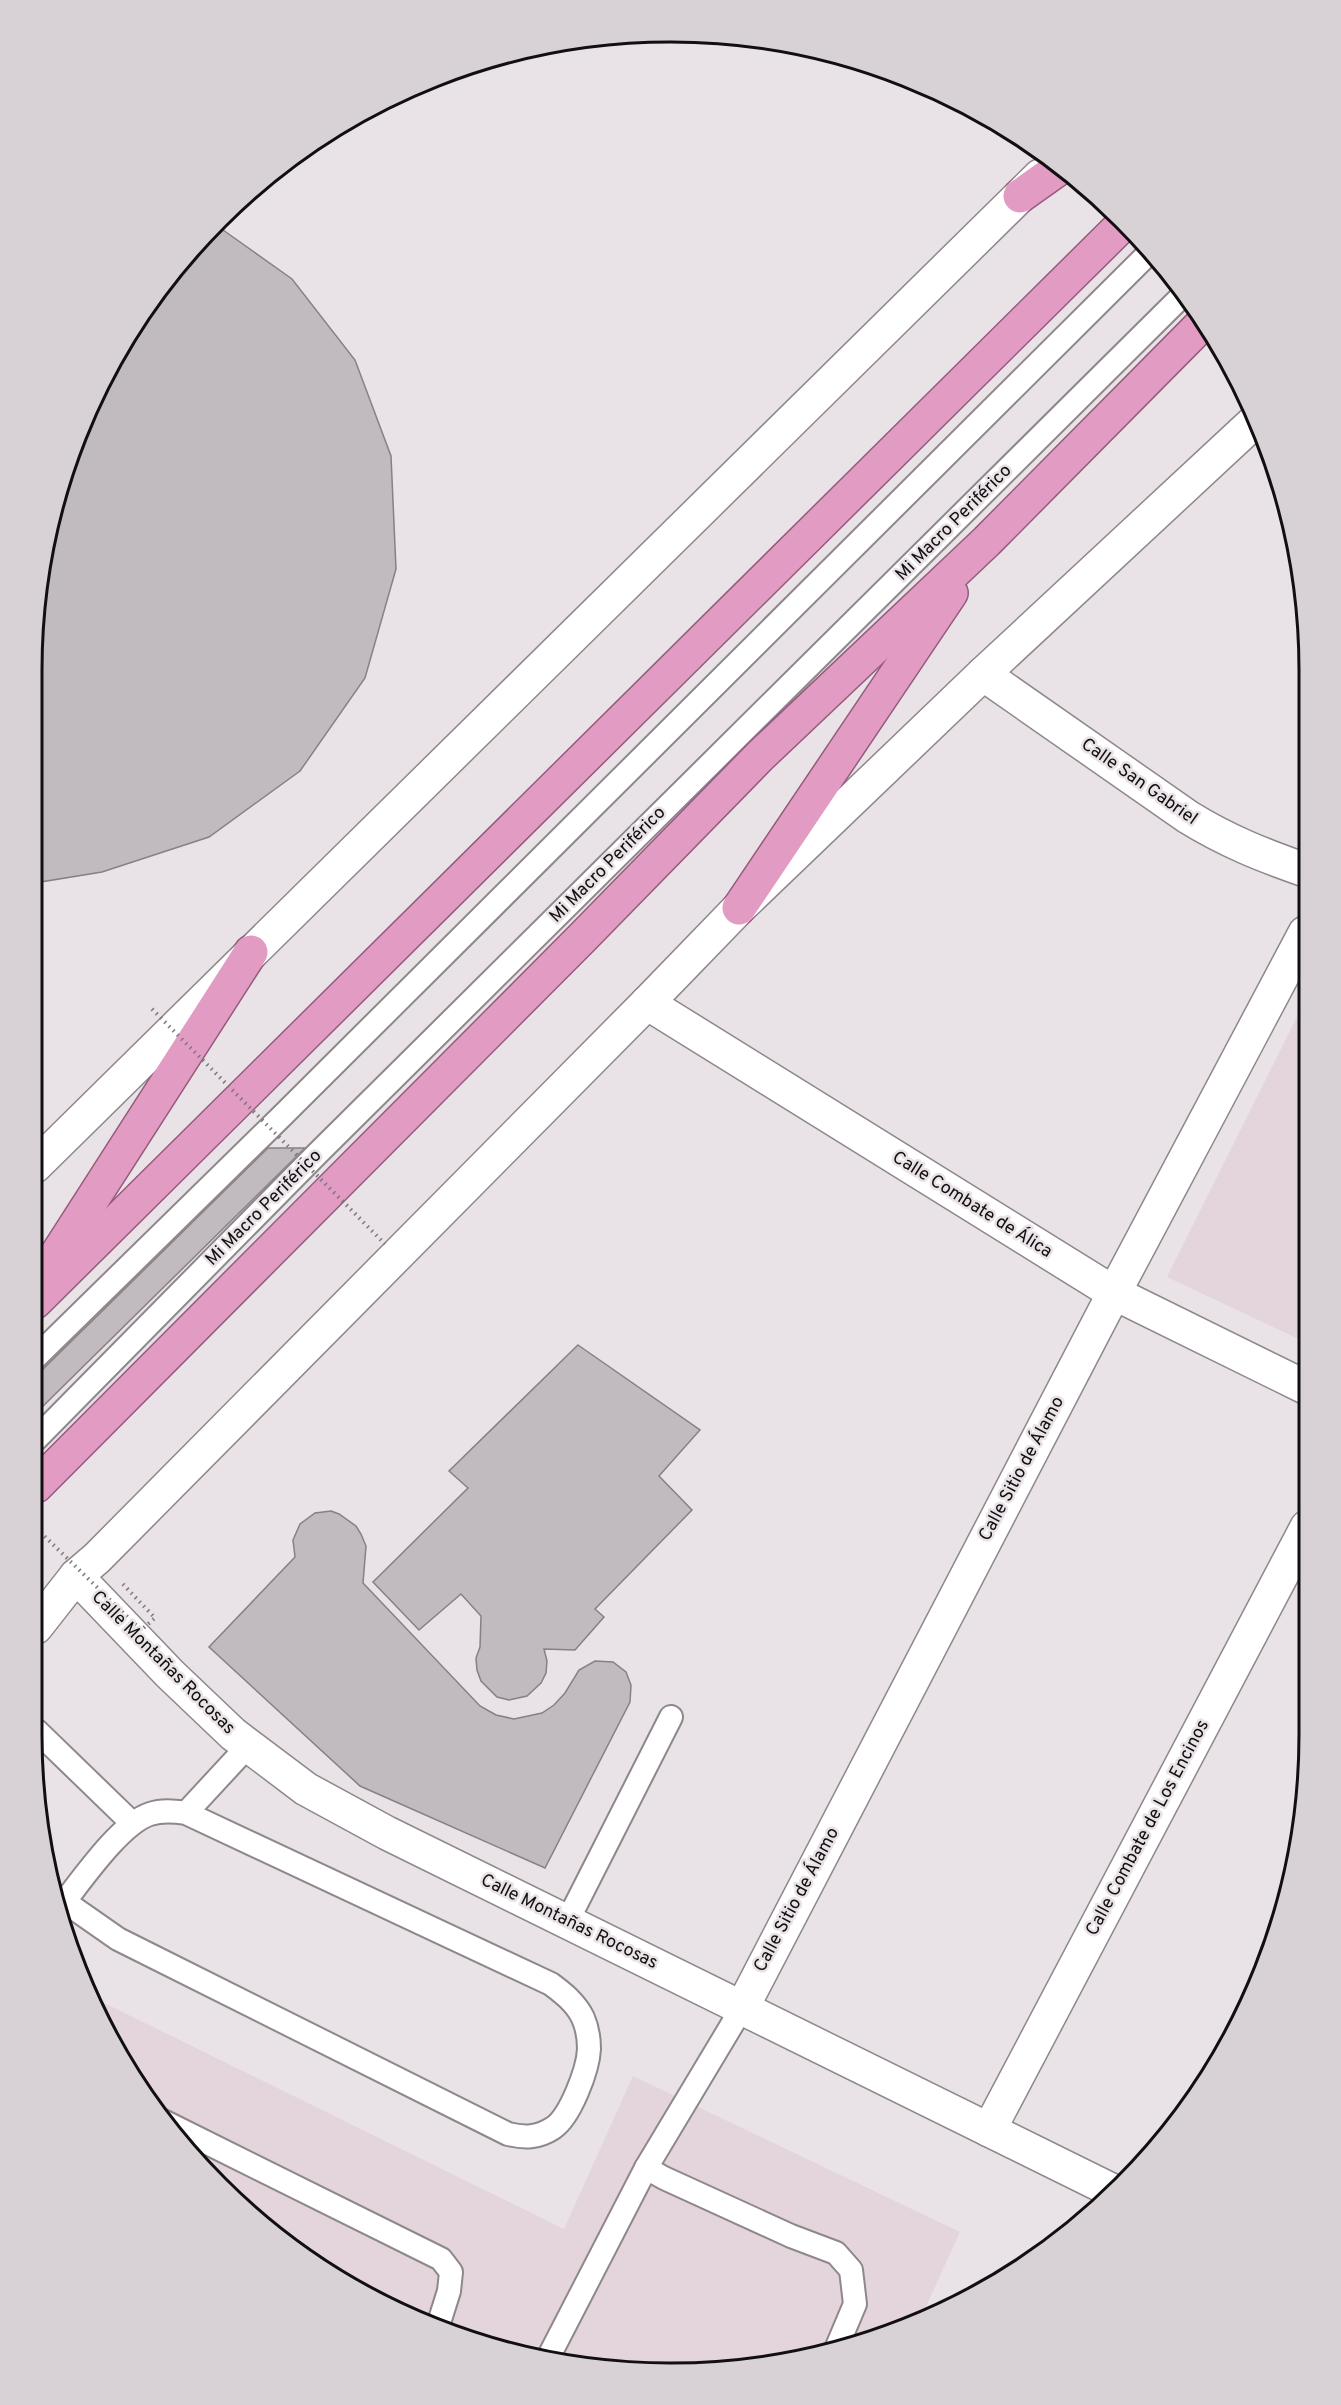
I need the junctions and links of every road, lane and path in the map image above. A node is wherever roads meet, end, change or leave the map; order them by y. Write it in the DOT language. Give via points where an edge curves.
graph roads {
  1 [pos="1047,168"];
  2 [pos="1053,172"];
  3 [pos="1020,196"];
  4 [pos="1118,229"];
  5 [pos="1144,258"];
  6 [pos="1178,300"];
  7 [pos="1197,328"];
  8 [pos="1249,426"];
  9 [pos="987,541"];
  10 [pos="983,675"];
  11 [pos="1299,868"];
  12 [pos="739,908"];
  13 [pos="1299,944"];
  14 [pos="251,952"];
  15 [pos="647,1003"];
  16 [pos="152,1009"];
  17 [pos="42,1159"];
  18 [pos="385,1244"];
  19 [pos="42,1277"];
  20 [pos="1114,1293"];
  21 [pos="42,1295"];
  22 [pos="42,1351"];
  23 [pos="1299,1384"];
  24 [pos="42,1433"];
  25 [pos="42,1480"];
  26 [pos="42,1534"];
  27 [pos="1299,1542"];
  28 [pos="76,1576"];
  29 [pos="120,1581"];
  30 [pos="42,1619"];
  31 [pos="670,1717"];
  32 [pos="42,1736"];
  33 [pos="248,1746"];
  34 [pos="186,1812"];
  35 [pos="132,1823"];
  36 [pos="65,1903"];
  37 [pos="66,1909"];
  38 [pos="567,1922"];
  39 [pos="741,2008"];
  40 [pos="989,2130"];
  41 [pos="184,2131"];
  42 [pos="646,2168"];
  43 [pos="1106,2188"];
  44 [pos="440,2319"];
  45 [pos="840,2340"];
  46 [pos="551,2352"];
  1 -- 3 [label="street"];
  2 -- 3 [label="highway"];
  3 -- 14 [label="street"];
  4 -- 21 [label="highway"];
  5 -- 22 [label="lane"];
  6 -- 24 [label="lane, Mi Macro Periférico" via="316,1155"];
  7 -- 9 [label="highway"];
  8 -- 10 [label="street"];
  9 -- 12 [label="highway"];
  9 -- 25 [label="highway" via="760,756"];
  10 -- 11 [label="street, Calle San Gabriel" via="1222,838"];
  10 -- 12 [label="street"];
  12 -- 15 [label="street"];
  13 -- 20 [label="street, Calle Sitio de Álamo"];
  14 -- 17 [label="street"];
  14 -- 19 [label="highway"];
  15 -- 20 [label="street, Calle Combate de Álica"];
  15 -- 28 [label="street"];
  16 -- 18 [label="path, bridge"];
  20 -- 23 [label="street, Calle Combate de Álica"];
  20 -- 39 [label="street, Calle Sitio de Álamo"];
  26 -- 29 [label="path, bridge" via="141,1630 155,1618"];
  27 -- 40 [label="street, Calle Combate de Los Encinos"];
  28 -- 30 [label="street"];
  28 -- 33 [label="street, Calle Montañas Rocosas" via="170,1674"];
  31 -- 38 [label="lane"];
  32 -- 35 [label="lane"];
  33 -- 34 [label="lane"];
  33 -- 38 [label="street, Calle Montañas Rocosas" via="306,1789"];
  34 -- 35 [label="lane" via="167,1810"];
  34 -- 37 [label="lane" via="551,1984 582,2016 589,2048 586,2066 564,2117 540,2135 508,2134 118,1939"];
  35 -- 36 [label="lane"];
  38 -- 39 [label="street, Calle Montañas Rocosas"];
  39 -- 40 [label="street, Calle Montañas Rocosas"];
  39 -- 42 [label="lane"];
  40 -- 43 [label="street, Calle Montañas Rocosas"];
  41 -- 44 [label="lane" via="441,2259 451,2272"];
  42 -- 45 [label="lane" via="836,2253 851,2270 855,2304"];
  42 -- 46 [label="lane"];
}
